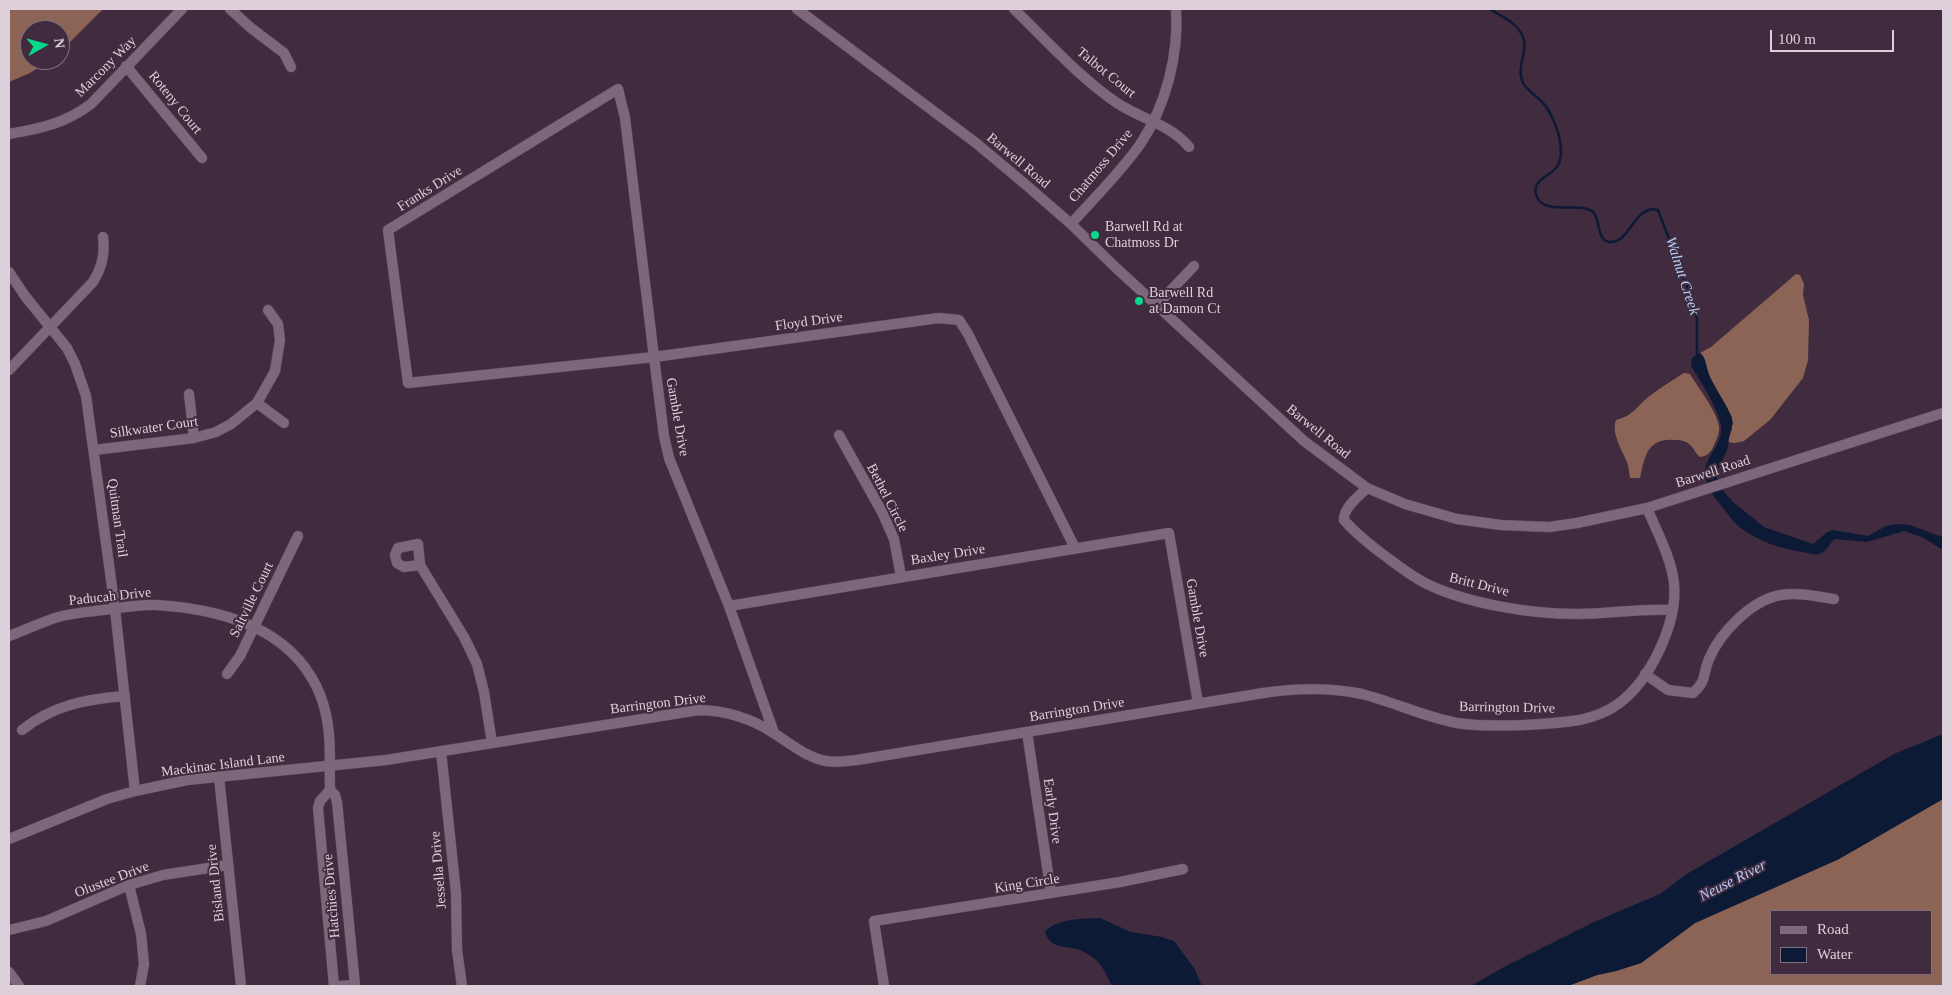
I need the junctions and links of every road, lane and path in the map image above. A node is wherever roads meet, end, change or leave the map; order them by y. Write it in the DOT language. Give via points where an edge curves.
graph roads {
  1 [pos="182,9"];
  2 [pos="230,9"];
  3 [pos="797,9"];
  4 [pos="1014,9"];
  5 [pos="1176,9"];
  6 [pos="126,66"];
  7 [pos="291,67"];
  8 [pos="618,90"];
  9 [pos="1152,122"];
  10 [pos="9,134"];
  11 [pos="1189,146"];
  12 [pos="202,158"];
  13 [pos="1071,224"];
  14 [pos="103,237"];
  15 [pos="1194,266"];
  16 [pos="9,272"];
  17 [pos="1156,306"];
  18 [pos="268,310"];
  19 [pos="50,327"];
  20 [pos="654,357"];
  21 [pos="9,370"];
  22 [pos="409,383"];
  23 [pos="189,394"];
  24 [pos="257,403"];
  25 [pos="1943,413"];
  26 [pos="284,422"];
  27 [pos="839,435"];
  28 [pos="194,438"];
  29 [pos="94,450"];
  30 [pos="1367,488"];
  31 [pos="1647,508"];
  32 [pos="298,536"];
  33 [pos="1169,536"];
  34 [pos="1075,548"];
  35 [pos="420,565"];
  36 [pos="901,576"];
  37 [pos="1834,599"];
  38 [pos="729,606"];
  39 [pos="115,608"];
  40 [pos="1673,610"];
  41 [pos="254,627"];
  42 [pos="9,636"];
  43 [pos="227,674"];
  44 [pos="1645,674"];
  45 [pos="125,696"];
  46 [pos="1198,704"];
  47 [pos="22,730"];
  48 [pos="1027,732"];
  49 [pos="774,733"];
  50 [pos="492,743"];
  51 [pos="441,751"];
  52 [pos="331,767"];
  53 [pos="219,777"];
  54 [pos="330,790"];
  55 [pos="135,791"];
  56 [pos="9,839"];
  57 [pos="228,865"];
  58 [pos="1183,869"];
  59 [pos="129,885"];
  60 [pos="1051,893"];
  61 [pos="9,930"];
  62 [pos="9,972"];
  63 [pos="19,986"];
  64 [pos="140,986"];
  65 [pos="241,986"];
  66 [pos="334,986"];
  67 [pos="339,986"];
  68 [pos="462,986"];
  69 [pos="884,986"];
  1 -- 6 [label="street, Marcony Way"];
  2 -- 7 [label="street" via="284,53"];
  3 -- 13 [label="street, Barwell Road" via="976,143"];
  4 -- 9 [label="street, Talbot Court" via="1089,81 1118,104"];
  5 -- 9 [label="street, Chatmoss Drive" via="1173,64"];
  6 -- 10 [label="street, Marcony Way" via="92,104 76,115 46,127"];
  6 -- 12 [label="street, Roteny Court"];
  8 -- 20 [label="street, Gamble Drive" via="625,118"];
  8 -- 22 [label="street, Franks Drive" via="388,230"];
  9 -- 11 [label="street, Talbot Court" via="1180,136"];
  9 -- 13 [label="street, Chatmoss Drive" via="1127,161"];
  13 -- 17 [label="street, Barwell Road"];
  14 -- 19 [label="street" via="101,269 93,282"];
  15 -- 17 [label="street"];
  16 -- 19 [label="street, Quitman Trail"];
  17 -- 30 [label="street, Barwell Road" via="1304,441"];
  18 -- 24 [label="street, Silkwater Court" via="278,324 280,340 275,371"];
  19 -- 21 [label="street"];
  19 -- 29 [label="street, Quitman Trail" via="67,348 82,380"];
  20 -- 22 [label="street, Floyd Drive"];
  20 -- 34 [label="street, Floyd Drive" via="939,318 959,320"];
  20 -- 38 [label="street, Gamble Drive" via="669,458"];
  23 -- 28 [label="street"];
  24 -- 26 [label="street"];
  24 -- 28 [label="street, Silkwater Court" via="231,424"];
  25 -- 31 [label="street, Barwell Road"];
  27 -- 36 [label="street, Bethel Circle" via="882,512 894,540"];
  28 -- 29 [label="street, Silkwater Court"];
  29 -- 39 [label="street, Quitman Trail"];
  30 -- 31 [label="street, Barwell Road" via="1436,514 1501,525 1549,527"];
  30 -- 40 [label="street, Britt Drive" via="1344,513 1344,520 1360,537 1414,577 1436,588 1506,607 1558,614 1654,608"];
  31 -- 40 [label="street, Barrington Drive" via="1671,570"];
  32 -- 41 [label="street, Saltville Court"];
  33 -- 34 [label="street, Baxley Drive" via="1169,533"];
  33 -- 46 [label="street, Gamble Drive"];
  34 -- 36 [label="street, Baxley Drive"];
  35 -- 35 [label="street" via="418,544 398,548 395,555 397,563 404,567"];
  35 -- 50 [label="street" via="477,664"];
  36 -- 38 [label="street, Baxley Drive"];
  37 -- 44 [label="street" via="1805,594 1780,595 1757,604 1725,632 1708,660 1702,685 1694,693 1668,690"];
  38 -- 49 [label="street, Gamble Drive"];
  39 -- 41 [label="street, Paducah Drive" via="154,605 183,608 228,616"];
  39 -- 42 [label="street, Paducah Drive" via="59,617"];
  39 -- 45 [label="street, Quitman Trail"];
  40 -- 44 [label="street, Barrington Drive" via="1663,641"];
  41 -- 43 [label="street, Saltville Court"];
  41 -- 52 [label="street, Paducah Drive" via="287,648 312,680 321,698 330,734"];
  44 -- 46 [label="street, Barrington Drive" via="1612,708 1592,717 1563,722 1459,723 1363,695 1327,689 1284,690"];
  45 -- 47 [label="street" via="71,704 43,715"];
  45 -- 55 [label="street, Quitman Trail"];
  46 -- 48 [label="street, Barrington Drive"];
  48 -- 49 [label="street, Barrington Drive" via="835,762 808,755"];
  48 -- 60 [label="street, Early Drive"];
  49 -- 50 [label="street, Barrington Drive" via="735,716 699,710"];
  50 -- 51 [label="street, Barrington Drive"];
  51 -- 52 [label="street, Barrington Drive"];
  51 -- 68 [label="street, Jessella Drive"];
  52 -- 53 [label="street, Mackinac Island Lane"];
  52 -- 54 [label="street, Hatchies Drive"];
  53 -- 55 [label="street, Mackinac Island Lane"];
  53 -- 57 [label="street, Bisland Drive"];
  54 -- 66 [label="street, Hatchies Drive" via="318,808"];
  54 -- 67 [label="street, Hatchies Drive" via="337,802 355,985"];
  55 -- 56 [label="street, Mackinac Island Lane" via="81,808"];
  57 -- 59 [label="street, Olustee Drive" via="163,875"];
  57 -- 65 [label="street, Bisland Drive"];
  58 -- 60 [label="street, King Circle"];
  59 -- 61 [label="street, Olustee Drive" via="46,921"];
  59 -- 64 [label="street" via="141,934 144,964"];
  60 -- 69 [label="street, King Circle" via="874,922"];
  62 -- 63 [label="street"];
}
